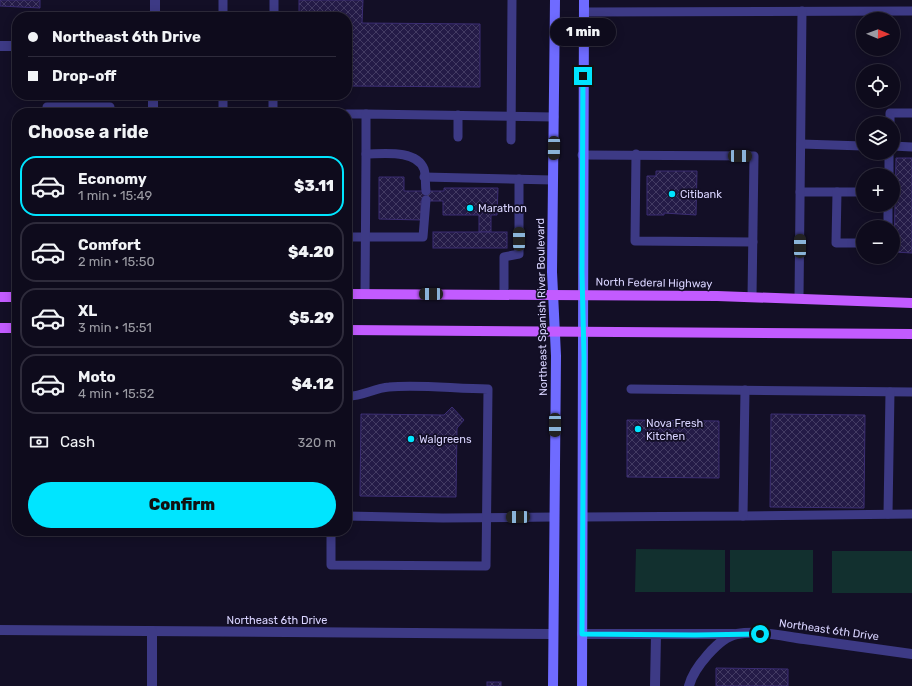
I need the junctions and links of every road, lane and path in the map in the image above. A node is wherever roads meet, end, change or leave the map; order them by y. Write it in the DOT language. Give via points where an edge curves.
graph roads {
  1 [pos="155,0"];
  2 [pos="224,0"];
  3 [pos="274,0"];
  4 [pos="512,0"];
  5 [pos="555,0"];
  6 [pos="584,0"];
  7 [pos="912,11"];
  8 [pos="154,12"];
  9 [pos="223,12"];
  10 [pos="274,12"];
  11 [pos="584,12"];
  12 [pos="802,12"];
  13 [pos="0,46"];
  14 [pos="12,46"];
  15 [pos="47,106"];
  16 [pos="110,108"];
  17 [pos="912,113"];
  18 [pos="352,114"];
  19 [pos="366,114"];
  20 [pos="458,115"];
  21 [pos="511,116"];
  22 [pos="890,116"];
  23 [pos="554,117"];
  24 [pos="458,137"];
  25 [pos="511,140"];
  26 [pos="801,144"];
  27 [pos="856,146"];
  28 [pos="900,146"];
  29 [pos="912,147"];
  30 [pos="366,154"];
  31 [pos="636,154"];
  32 [pos="582,155"];
  33 [pos="424,177"];
  34 [pos="519,179"];
  35 [pos="553,180"];
  36 [pos="426,191"];
  37 [pos="800,192"];
  38 [pos="838,192"];
  39 [pos="856,192"];
  40 [pos="426,200"];
  41 [pos="352,238"];
  42 [pos="364,238"];
  43 [pos="753,242"];
  44 [pos="856,243"];
  45 [pos="352,294"];
  46 [pos="365,294"];
  47 [pos="504,294"];
  48 [pos="553,294"];
  49 [pos="582,294"];
  50 [pos="0,297"];
  51 [pos="12,297"];
  52 [pos="752,297"];
  53 [pos="799,298"];
  54 [pos="912,303"];
  55 [pos="0,328"];
  56 [pos="12,328"];
  57 [pos="352,330"];
  58 [pos="555,331"];
  59 [pos="584,331"];
  60 [pos="912,334"];
  61 [pos="632,389"];
  62 [pos="745,390"];
  63 [pos="890,392"];
  64 [pos="912,392"];
  65 [pos="352,396"];
  66 [pos="888,514"];
  67 [pos="912,514"];
  68 [pos="352,516"];
  69 [pos="743,516"];
  70 [pos="554,517"];
  71 [pos="583,517"];
  72 [pos="486,518"];
  73 [pos="331,536"];
  74 [pos="0,630"];
  75 [pos="152,631"];
  76 [pos="553,634"];
  77 [pos="582,634"];
  78 [pos="736,634"];
  79 [pos="656,635"];
  80 [pos="912,654"];
  81 [pos="690,683"];
  82 [pos="152,686"];
  83 [pos="553,686"];
  84 [pos="582,686"];
  85 [pos="656,686"];
  1 -- 8 [label="street"];
  2 -- 9 [label="lane"];
  3 -- 10 [label="lane"];
  4 -- 21 [label="lane"];
  5 -- 23 [label="main road, Northeast Spanish River Boulevard"];
  6 -- 11 [label="main road"];
  7 -- 12 [label="lane"];
  11 -- 12 [label="lane"];
  11 -- 32 [label="main road"];
  12 -- 26 [label="lane"];
  13 -- 14 [label="street"];
  15 -- 16 [label="lane"];
  17 -- 22 [label="lane" via="890,113"];
  18 -- 19 [label="lane"];
  19 -- 20 [label="lane"];
  19 -- 30 [label="lane"];
  20 -- 21 [label="lane"];
  20 -- 24 [label="lane"];
  21 -- 23 [label="lane"];
  21 -- 25 [label="lane"];
  23 -- 35 [label="main road, Northeast Spanish River Boulevard"];
  26 -- 27 [label="lane"];
  26 -- 37 [label="lane"];
  28 -- 29 [label="lane"];
  30 -- 33 [label="lane" via="398,154 412,158 420,163"];
  30 -- 42 [label="lane"];
  31 -- 32 [label="lane"];
  31 -- 43 [label="lane" via="754,156"];
  31 -- 43 [label="lane" via="635,241"];
  32 -- 49 [label="main road"];
  33 -- 34 [label="lane"];
  33 -- 36 [label="lane"];
  34 -- 35 [label="lane"];
  34 -- 47 [label="lane" via="519,254 504,257"];
  35 -- 48 [label="main road, Northeast Spanish River Boulevard"];
  37 -- 38 [label="lane"];
  37 -- 53 [label="lane"];
  38 -- 39 [label="lane"];
  38 -- 44 [label="lane" via="836,243"];
  40 -- 42 [label="lane" via="423,237"];
  41 -- 42 [label="lane"];
  42 -- 46 [label="lane"];
  43 -- 52 [label="lane"];
  45 -- 46 [label="main road, North Federal Highway"];
  46 -- 47 [label="main road, North Federal Highway"];
  47 -- 48 [label="main road, North Federal Highway"];
  48 -- 49 [label="main road, North Federal Highway"];
  48 -- 58 [label="main road, Northeast Spanish River Boulevard"];
  49 -- 52 [label="main road, North Federal Highway"];
  49 -- 59 [label="main road"];
  50 -- 51 [label="main road"];
  52 -- 53 [label="main road, North Federal Highway"];
  53 -- 54 [label="main road, North Federal Highway"];
  55 -- 56 [label="main road"];
  57 -- 58 [label="main road"];
  58 -- 59 [label="main road"];
  58 -- 70 [label="main road, Northeast Spanish River Boulevard"];
  59 -- 60 [label="main road"];
  59 -- 71 [label="main road"];
  61 -- 62 [label="lane"];
  62 -- 63 [label="lane"];
  62 -- 69 [label="lane"];
  63 -- 64 [label="lane"];
  63 -- 66 [label="lane"];
  65 -- 72 [label="lane" via="373,389 391,387 488,389"];
  66 -- 67 [label="lane"];
  66 -- 69 [label="lane"];
  68 -- 72 [label="lane"];
  69 -- 71 [label="lane"];
  70 -- 72 [label="lane"];
  70 -- 76 [label="main road, Northeast Spanish River Boulevard"];
  71 -- 77 [label="main road"];
  72 -- 73 [label="lane" via="486,566 331,565"];
  74 -- 75 [label="street, Northeast 6th Drive"];
  75 -- 76 [label="street, Northeast 6th Drive"];
  75 -- 82 [label="street"];
  76 -- 83 [label="main road, Northeast Spanish River Boulevard"];
  77 -- 79 [label="street, Northeast 6th Drive"];
  77 -- 84 [label="main road"];
  78 -- 79 [label="street, Northeast 6th Drive"];
  78 -- 80 [label="street, Northeast 6th Drive" via="768,634"];
  78 -- 81 [label="street" via="715,647 702,662"];
  79 -- 85 [label="street"];
}
